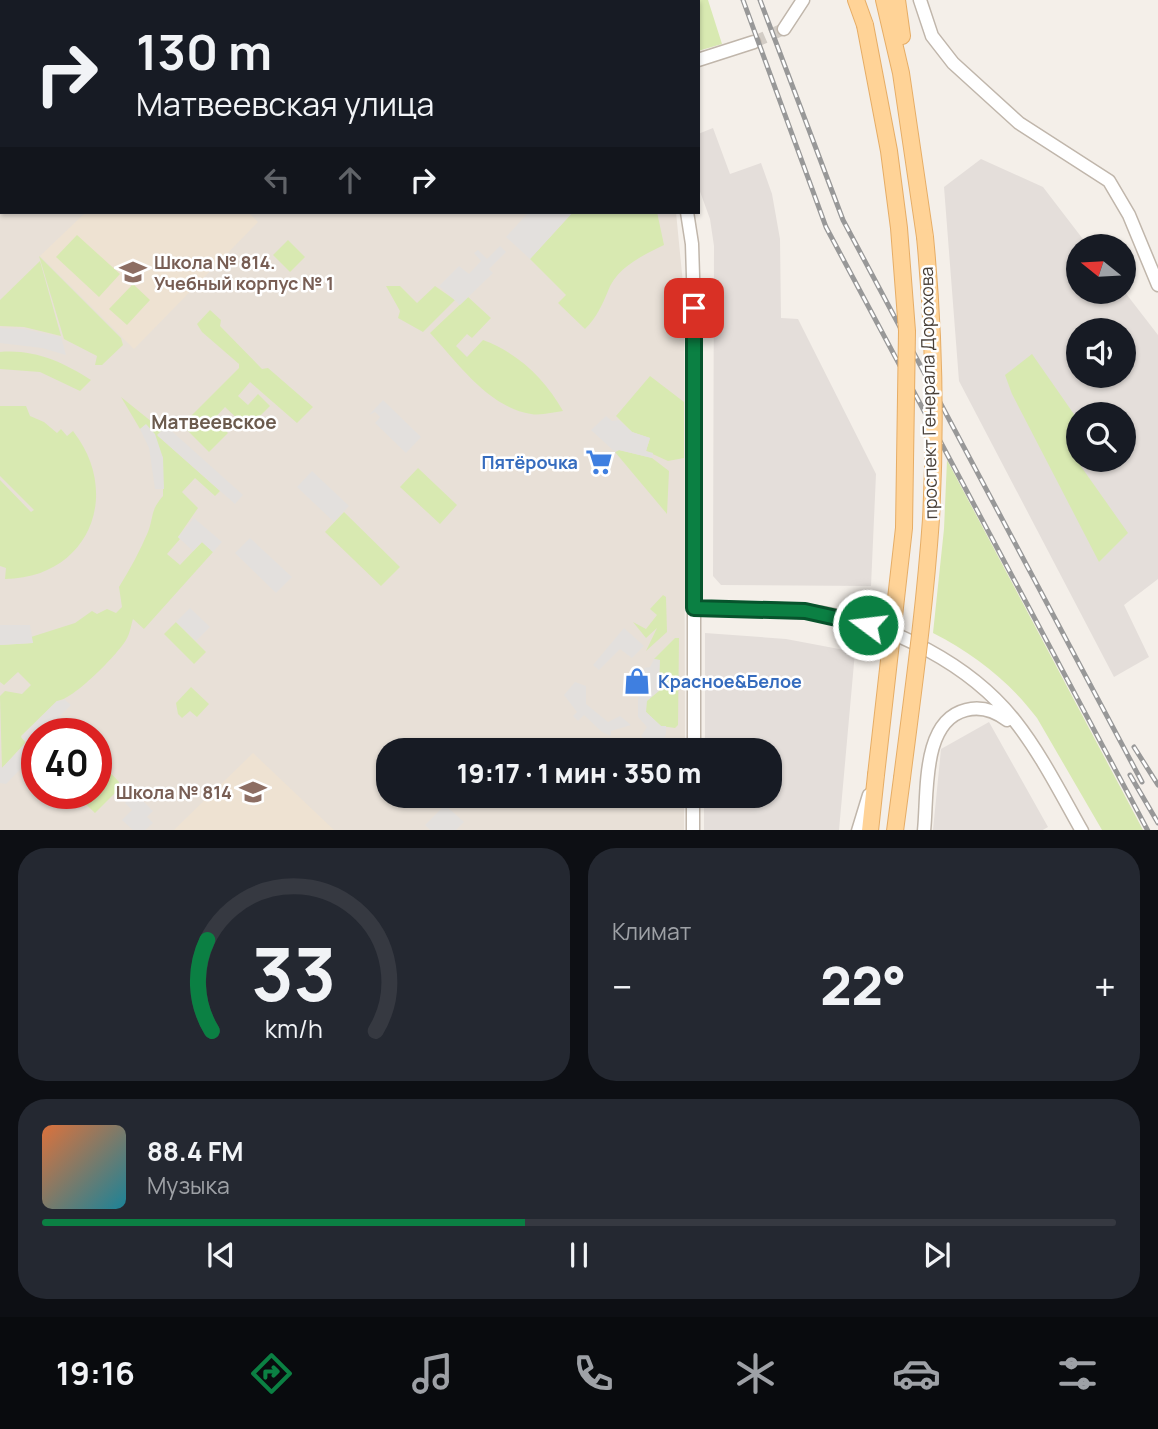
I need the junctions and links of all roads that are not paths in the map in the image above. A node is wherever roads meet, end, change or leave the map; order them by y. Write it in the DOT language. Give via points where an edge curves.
graph roads {
  1 [pos="803,0"];
  2 [pos="858,0"];
  3 [pos="884,0"];
  4 [pos="897,0"];
  5 [pos="920,0"];
  6 [pos="784,29"];
  7 [pos="754,43"];
  8 [pos="700,59"];
  9 [pos="687,214"];
  10 [pos="925,237"];
  11 [pos="1158,285"];
  12 [pos="694,608"];
  13 [pos="1026,736"];
  14 [pos="694,738"];
  15 [pos="876,775"];
  16 [pos="902,778"];
  17 [pos="693,808"];
  18 [pos="693,830"];
  19 [pos="858,830"];
  20 [pos="870,830"];
  21 [pos="895,830"];
  22 [pos="904,830"];
  23 [pos="924,830"];
  24 [pos="1081,830"];
  1 -- 6 [label="street"];
  2 -- 15 [label="main road, проспект Генерала Дорохова, bridge" via="889,151 907,331 904,528"];
  3 -- 10 [label="main road, проспект Генерала Дорохова" via="901,73"];
  4 -- 10 [label="main road" via="923,184"];
  5 -- 11 [label="street" via="932,36 953,63 1019,123 1109,181 1129,215"];
  7 -- 8 [label="street"];
  9 -- 12 [label="street" via="693,273"];
  10 -- 16 [label="main road, проспект Генерала Дорохова, bridge" via="932,324 931,517"];
  12 -- 13 [label="street" via="805,611 868,625 957,668 990,694"];
  12 -- 14 [label="street"];
  13 -- 23 [label="street" via="998,713 985,709 972,708 951,716 933,746"];
  13 -- 24 [label="street"];
  15 -- 19 [label="street"];
  15 -- 20 [label="main road, проспект Генерала Дорохова"];
  16 -- 21 [label="main road, проспект Генерала Дорохова"];
  16 -- 22 [label="main road"];
  17 -- 18 [label="street"];
}
